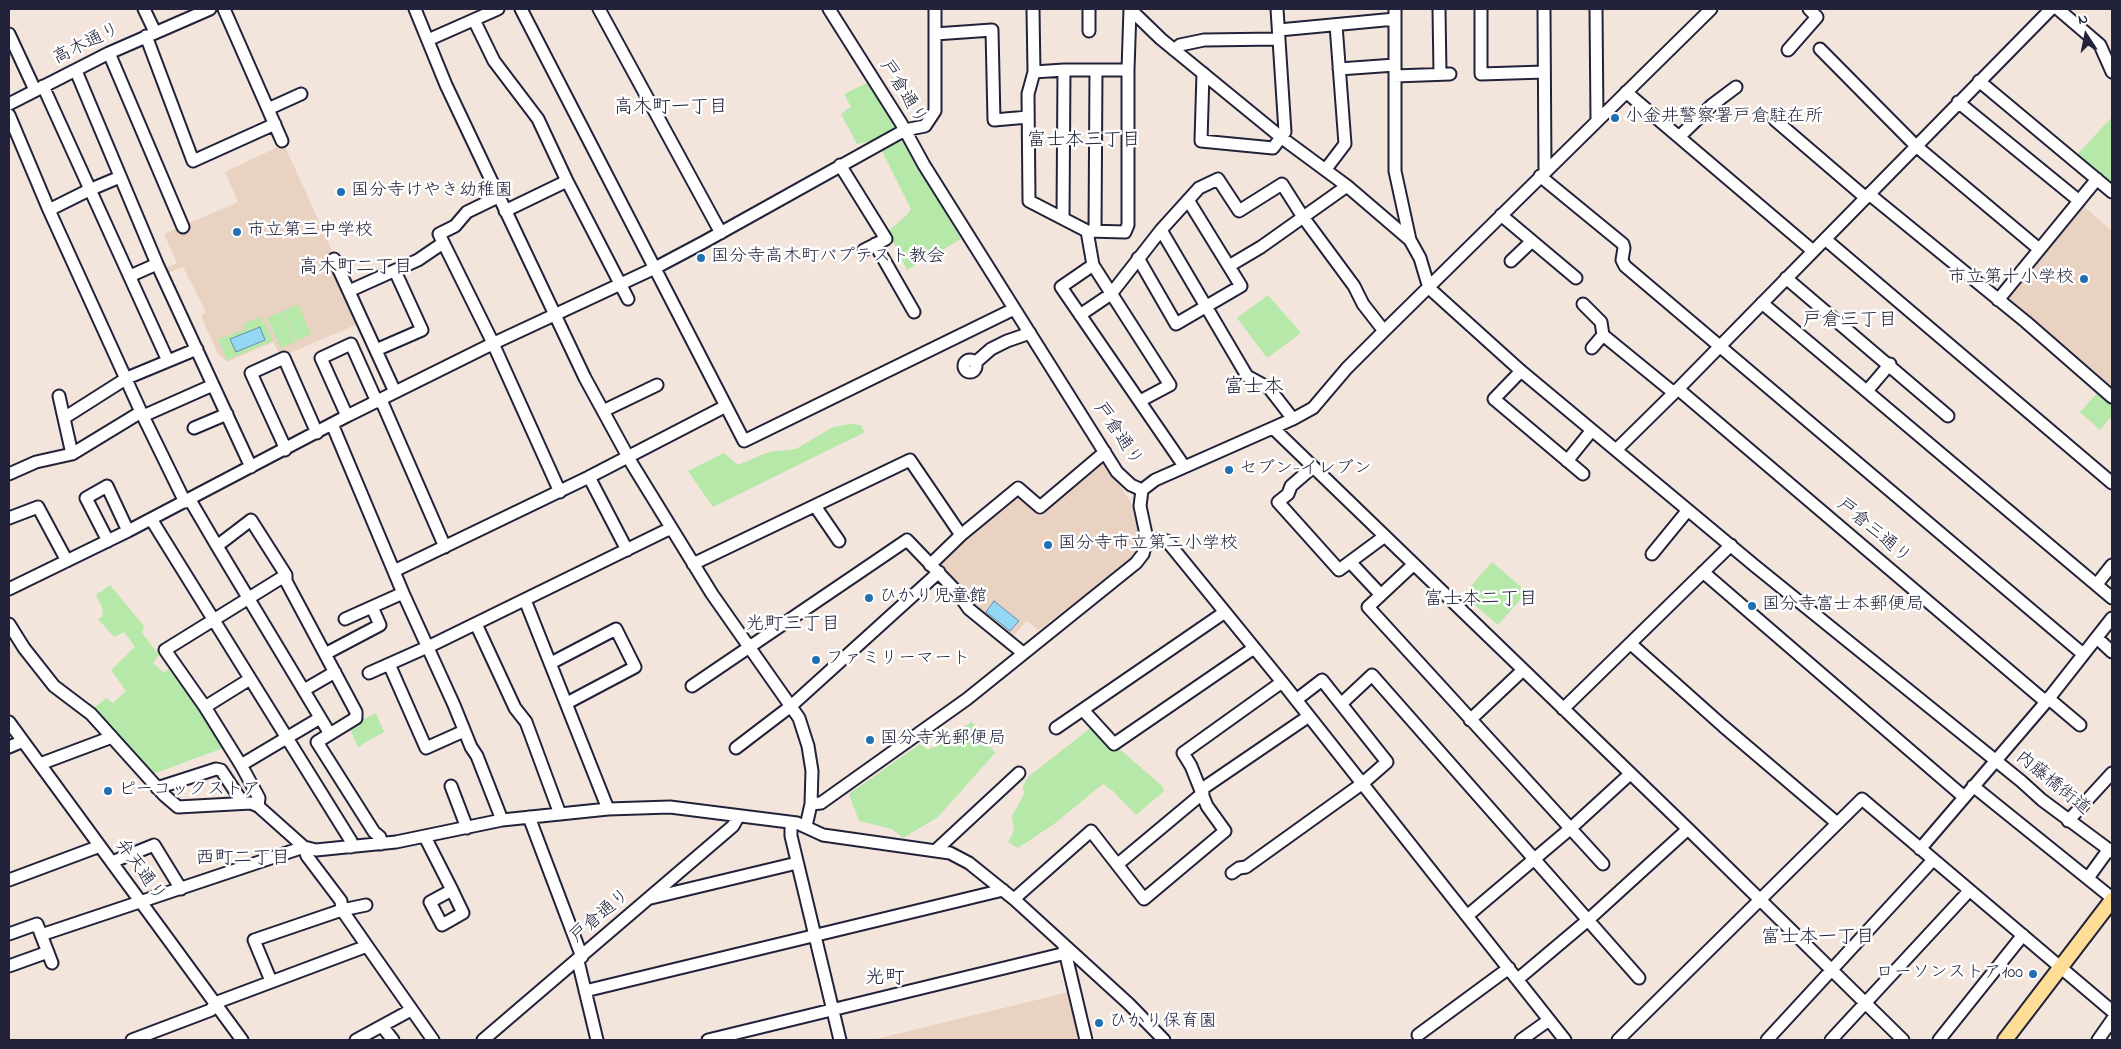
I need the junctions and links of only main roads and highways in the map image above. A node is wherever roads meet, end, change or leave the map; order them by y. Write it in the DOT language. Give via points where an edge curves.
graph roads {
  1 [pos="2112,899"];
  2 [pos="2005,1040"];
  1 -- 2 [label="main road"];
}
